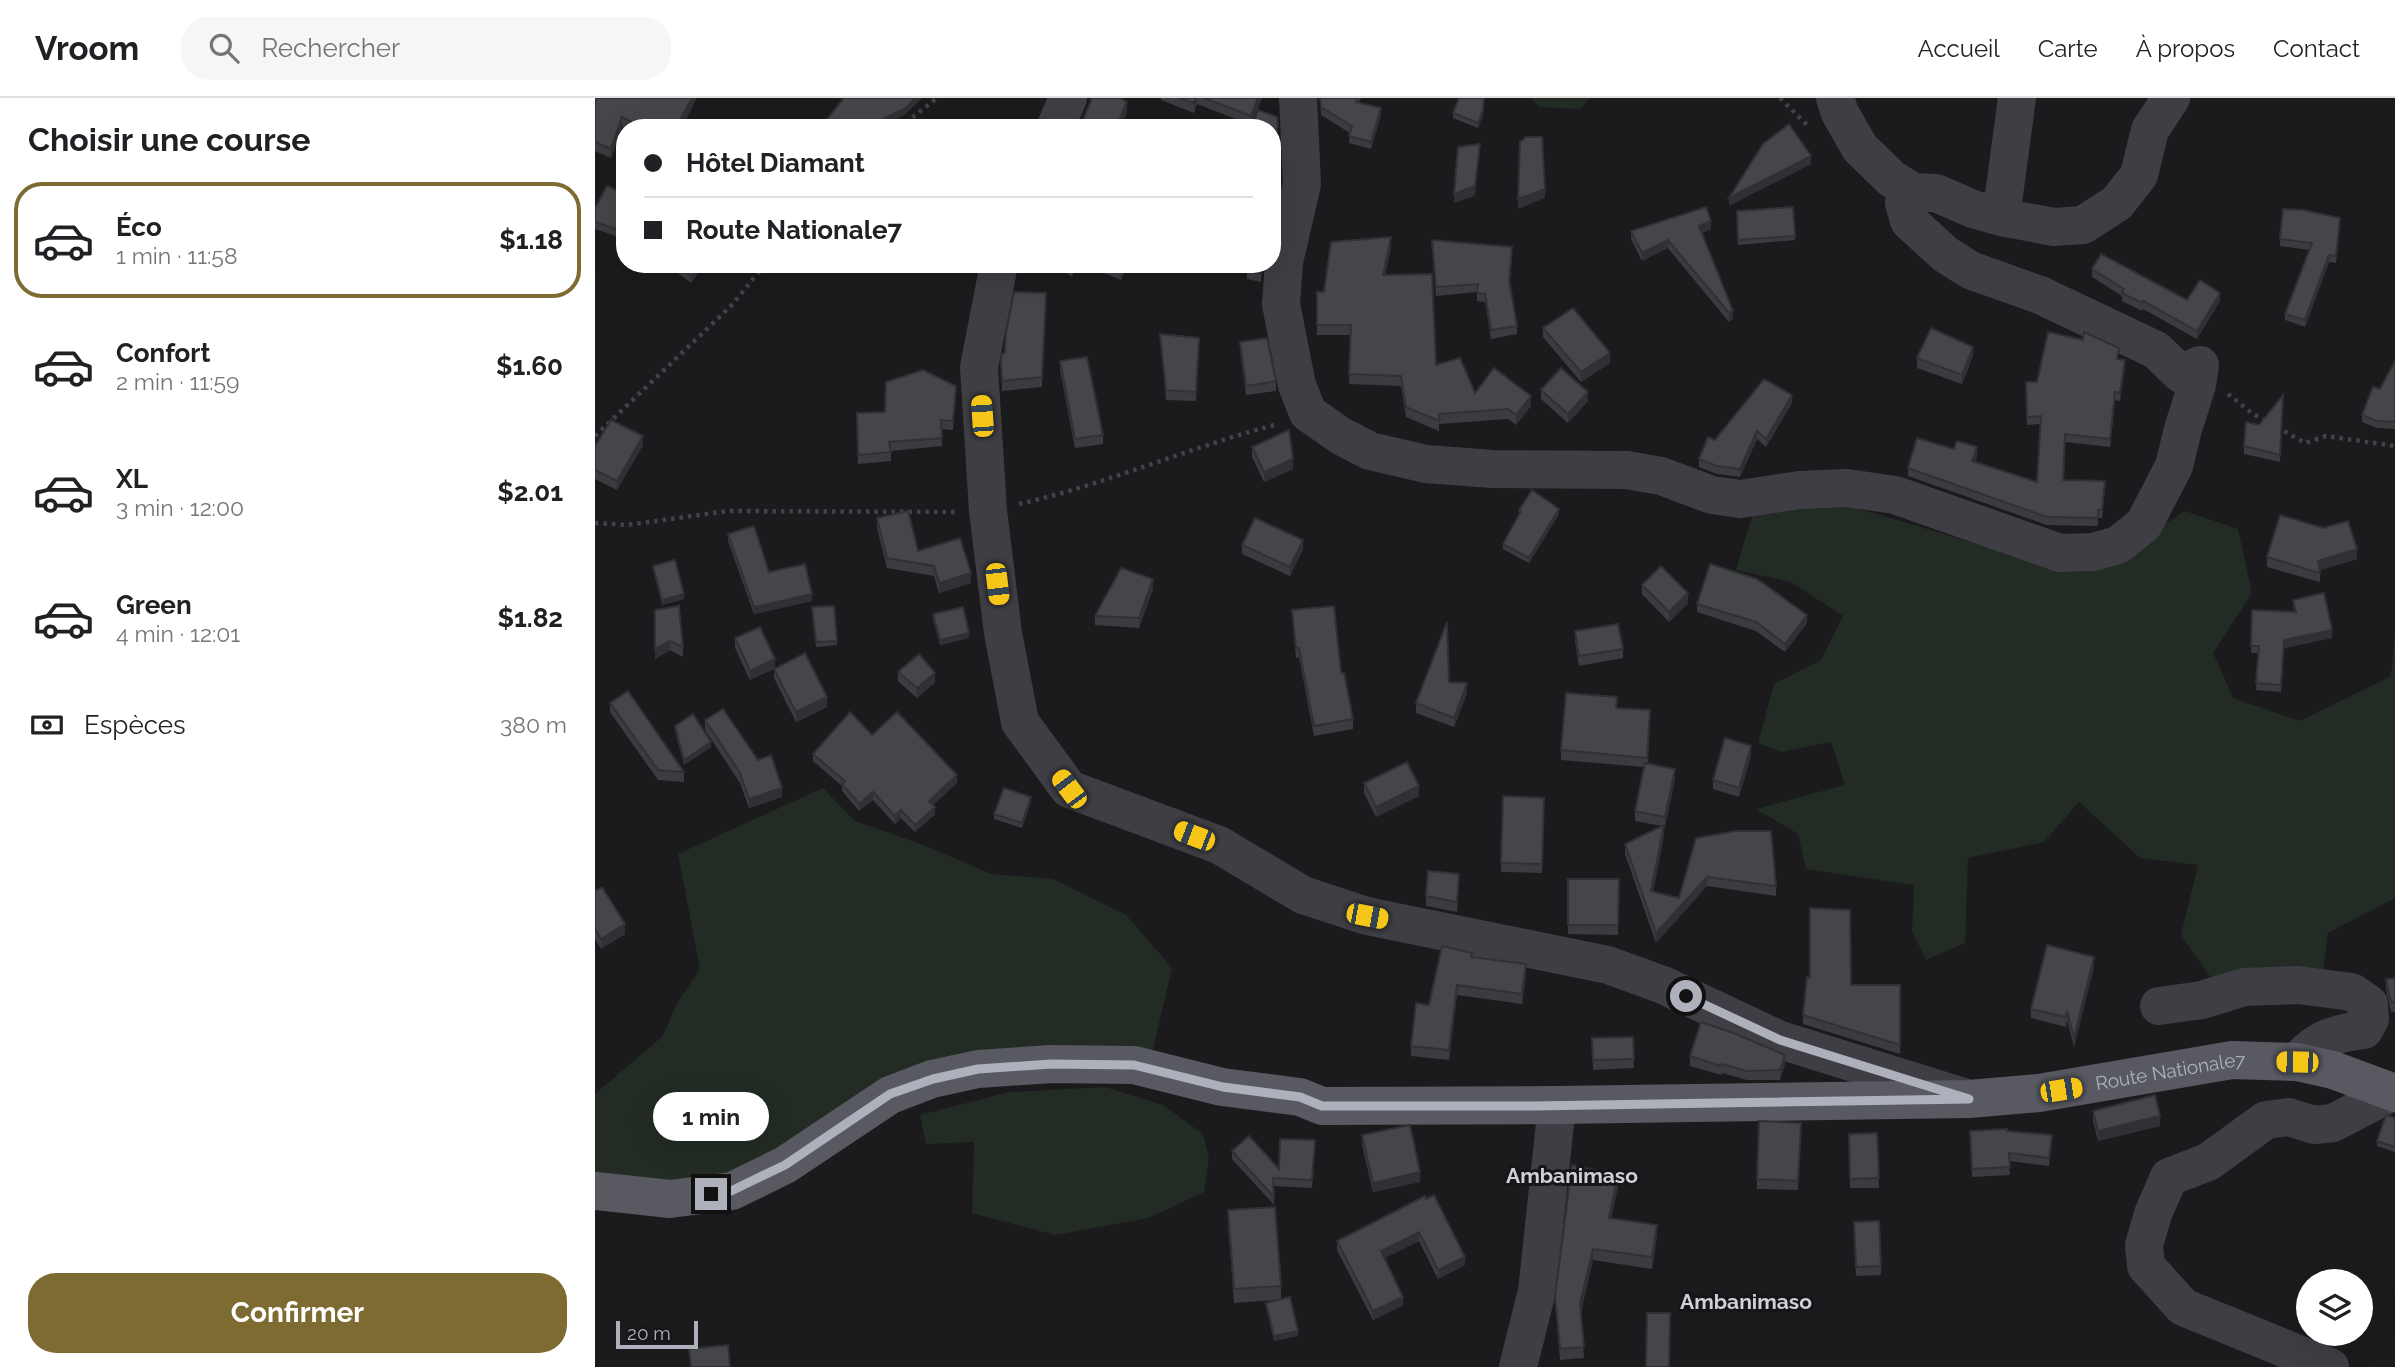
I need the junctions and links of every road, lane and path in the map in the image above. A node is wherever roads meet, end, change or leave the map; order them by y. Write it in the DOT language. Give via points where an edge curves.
graph roads {
  1 [pos="937,98"];
  2 [pos="1068,98"];
  3 [pos="1298,98"];
  4 [pos="1835,98"];
  5 [pos="2017,98"];
  6 [pos="2171,98"];
  7 [pos="910,119"];
  8 [pos="1059,119"];
  9 [pos="1913,192"];
  10 [pos="2001,218"];
  11 [pos="758,273"];
  12 [pos="997,273"];
  13 [pos="2197,385"];
  14 [pos="1308,413"];
  15 [pos="595,436"];
  16 [pos="2395,446"];
  17 [pos="988,511"];
  18 [pos="595,523"];
  19 [pos="2159,1006"];
  20 [pos="2297,1062"];
  21 [pos="2393,1092"];
  22 [pos="1969,1099"];
  23 [pos="1557,1105"];
  24 [pos="595,1191"];
  25 [pos="1518,1367"];
  26 [pos="2330,1367"];
  1 -- 7 [label="path"];
  2 -- 8 [label="street"];
  3 -- 14 [label="street" via="1302,184 1284,262 1281,304 1297,385"];
  4 -- 9 [label="street" via="1860,148"];
  5 -- 10 [label="street"];
  6 -- 10 [label="street" via="2150,130 2139,175 2117,203 2083,225 2054,227"];
  9 -- 10 [label="street" via="1936,193"];
  9 -- 13 [label="street" via="1903,203 1909,221 1970,270 2040,295 2156,350 2181,374 2200,365"];
  11 -- 15 [label="path" via="731,305"];
  12 -- 17 [label="street" via="979,367"];
  13 -- 14 [label="street" via="2174,466 2144,524 2118,545 2093,552 2060,553 1895,495 1847,488 1740,499 1627,470 1426,464 1370,452"];
  13 -- 16 [label="path" via="2225,392 2305,443 2326,436"];
  14 -- 17 [label="path" via="1070,492"];
  17 -- 18 [label="path" via="728,511 627,525"];
  17 -- 22 [label="street" via="1020,722 1069,789 1219,845 1303,895 1367,916 1608,965 1663,985 1780,1040"];
  19 -- 20 [label="street" via="2244,988 2298,985 2352,992 2369,1004 2370,1019 2364,1030 2342,1032 2311,1045"];
  20 -- 21 [label="main road, Route Nationale7"];
  20 -- 22 [label="main road, Route Nationale7" via="2232,1060 2039,1093"];
  21 -- 26 [label="street" via="2333,1123 2313,1125 2289,1117 2266,1120 2208,1162 2169,1177 2144,1245 2146,1266 2183,1307"];
  22 -- 23 [label="main road, Route Nationale7"];
  23 -- 24 [label="main road, Route Nationale7" via="1322,1106 1300,1097 1223,1087 1134,1065 978,1069 890,1094 785,1165 731,1191 670,1199"];
  23 -- 25 [label="street" via="1537,1291"];
}
